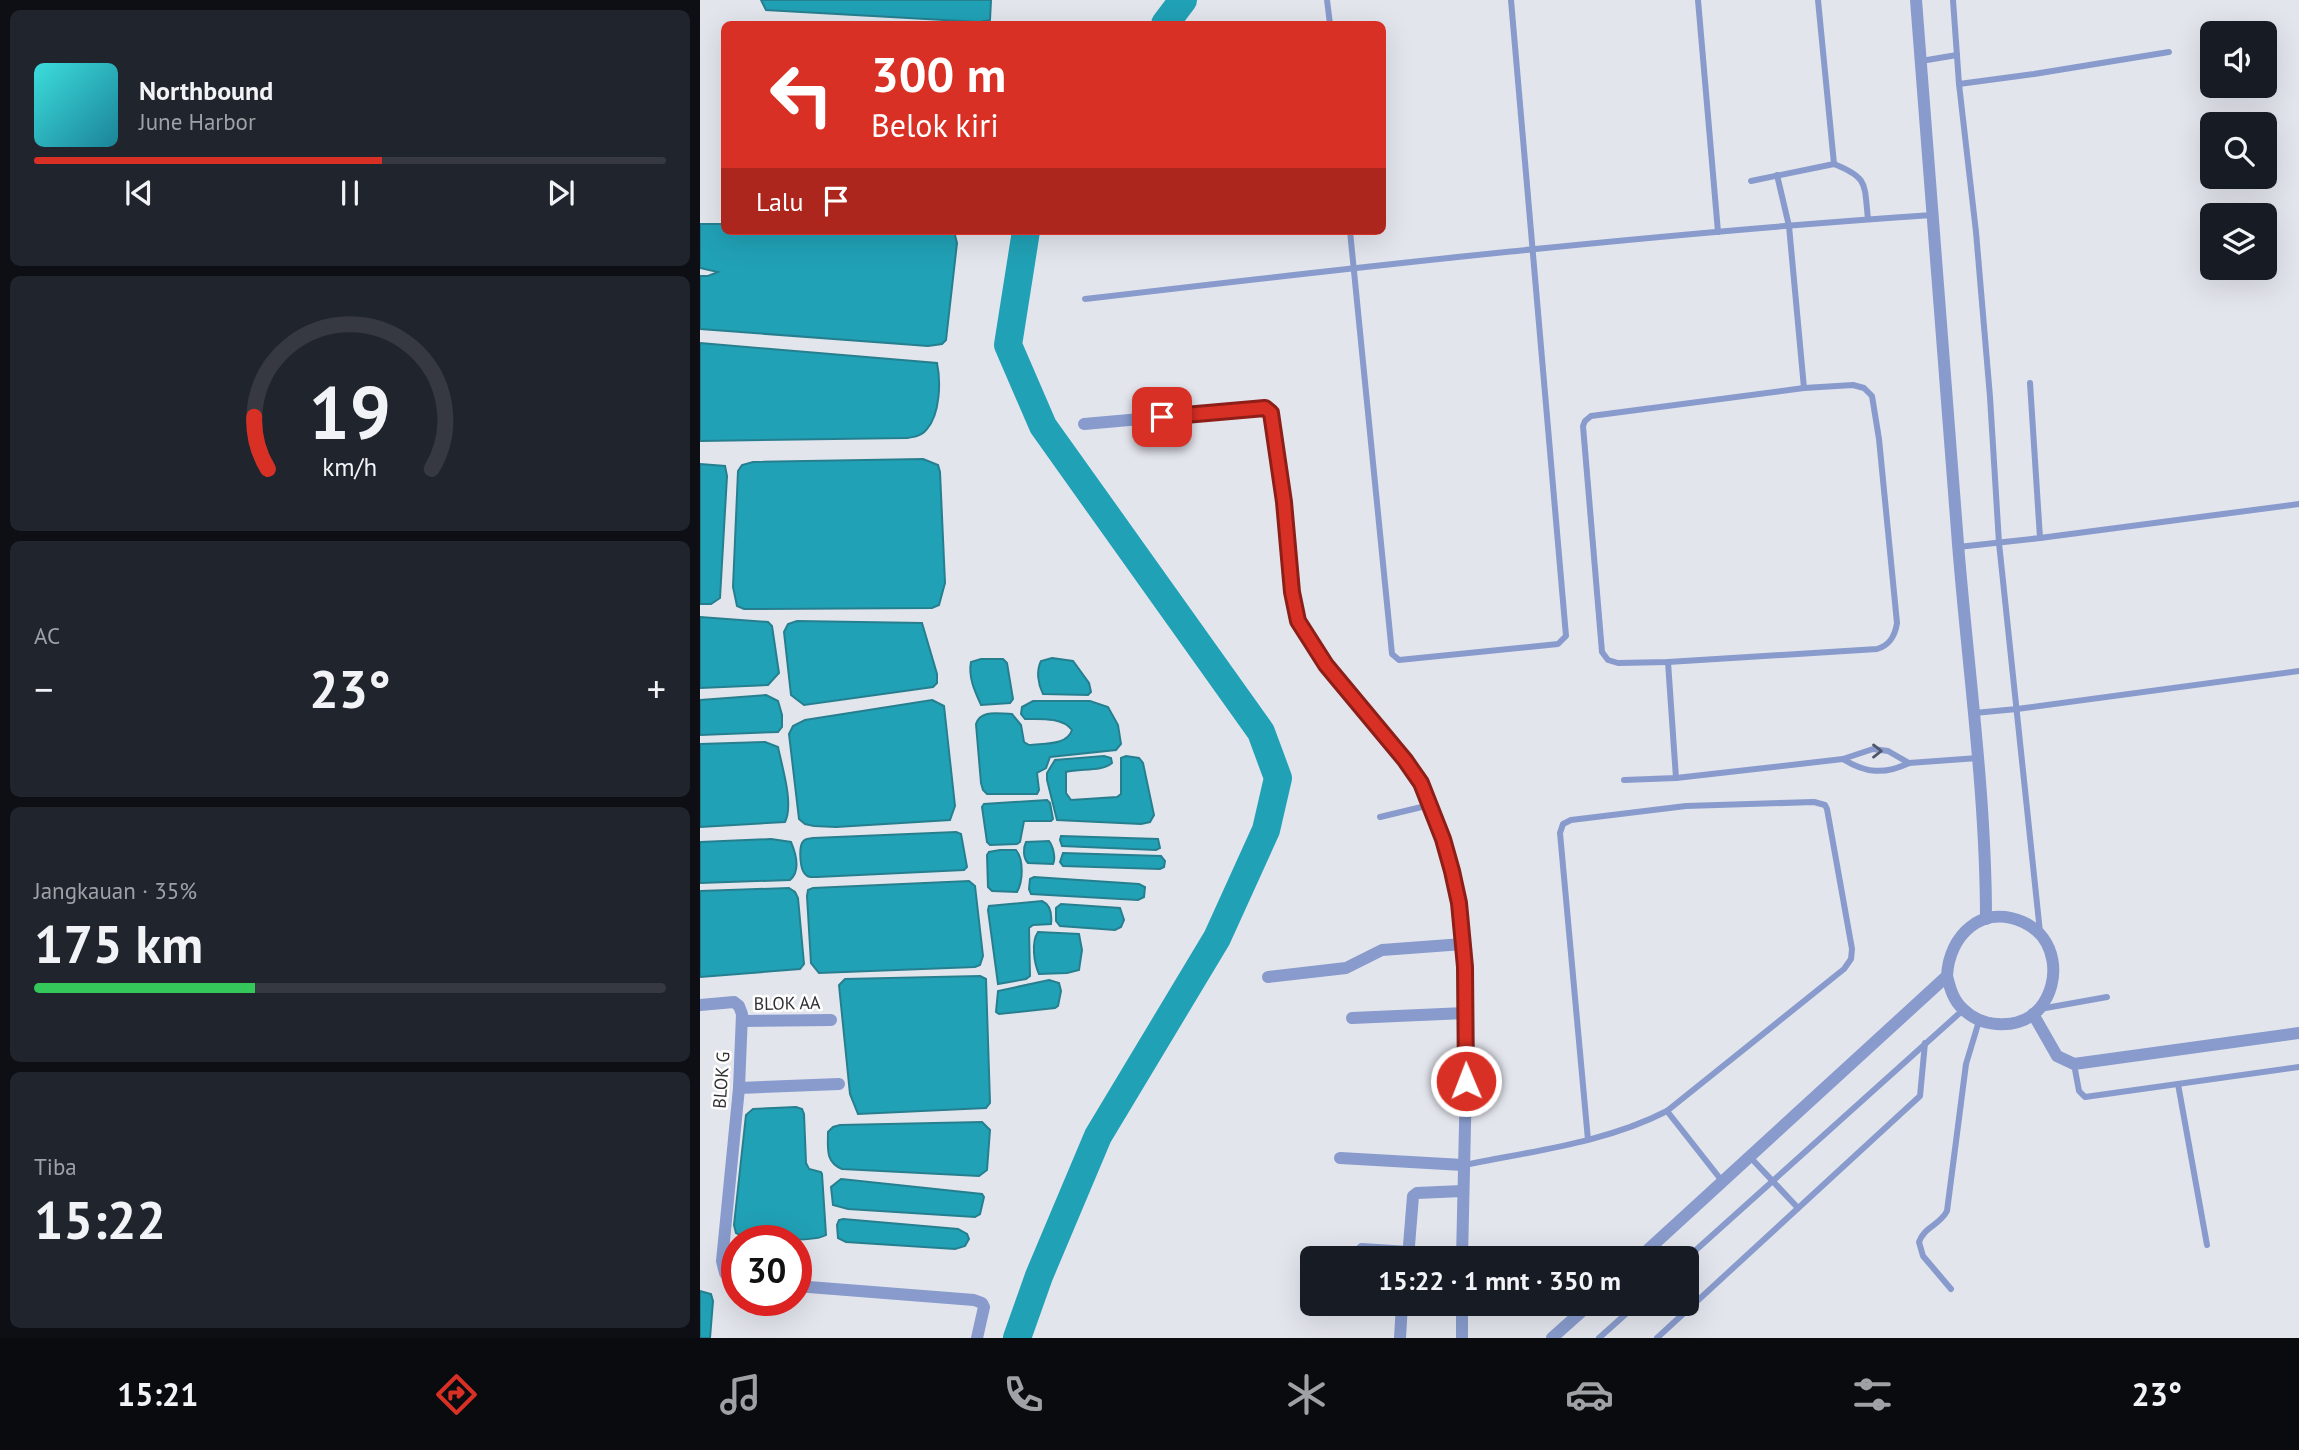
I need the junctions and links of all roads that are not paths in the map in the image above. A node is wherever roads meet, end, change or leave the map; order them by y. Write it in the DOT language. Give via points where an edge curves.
graph roads {
  1 [pos="1327,0"];
  2 [pos="1511,0"];
  3 [pos="1698,0"];
  4 [pos="1818,0"];
  5 [pos="1916,0"];
  6 [pos="1953,0"];
  7 [pos="1330,21"];
  8 [pos="2169,51"];
  9 [pos="1957,55"];
  10 [pos="1921,61"];
  11 [pos="1959,84"];
  12 [pos="1834,164"];
  13 [pos="1777,175"];
  14 [pos="1751,181"];
  15 [pos="1932,215"];
  16 [pos="1868,219"];
  17 [pos="1789,226"];
  18 [pos="1718,232"];
  19 [pos="1350,235"];
  20 [pos="1531,249"];
  21 [pos="1353,267"];
  22 [pos="1085,299"];
  23 [pos="2030,383"];
  24 [pos="1804,388"];
  25 [pos="1084,424"];
  26 [pos="2299,504"];
  27 [pos="2040,538"];
  28 [pos="1999,543"];
  29 [pos="1958,547"];
  30 [pos="1668,662"];
  31 [pos="2299,671"];
  32 [pos="2017,709"];
  33 [pos="1974,713"];
  34 [pos="1843,758"];
  35 [pos="1978,758"];
  36 [pos="1909,763"];
  37 [pos="1675,778"];
  38 [pos="1624,780"];
  39 [pos="1430,805"];
  40 [pos="1381,817"];
  41 [pos="1986,919"];
  42 [pos="2040,934"];
  43 [pos="1463,944"];
  44 [pos="1947,976"];
  45 [pos="1268,977"];
  46 [pos="2107,997"];
  47 [pos="700,1004"];
  48 [pos="1963,1010"];
  49 [pos="2036,1012"];
  50 [pos="1465,1013"];
  51 [pos="1352,1018"];
  52 [pos="831,1020"];
  53 [pos="1979,1020"];
  54 [pos="742,1021"];
  55 [pos="2299,1033"];
  56 [pos="1926,1044"];
  57 [pos="2074,1064"];
  58 [pos="2299,1068"];
  59 [pos="839,1084"];
  60 [pos="2178,1084"];
  61 [pos="739,1088"];
  62 [pos="1667,1111"];
  63 [pos="1588,1140"];
  64 [pos="1751,1157"];
  65 [pos="1340,1158"];
  66 [pos="1464,1165"];
  67 [pos="1772,1181"];
  68 [pos="1722,1182"];
  69 [pos="1462,1191"];
  70 [pos="1798,1208"];
  71 [pos="726,1225"];
  72 [pos="2207,1245"];
  73 [pos="1409,1246"];
  74 [pos="1462,1246"];
  75 [pos="1652,1246"];
  76 [pos="1699,1247"];
  77 [pos="812,1287"];
  78 [pos="1951,1289"];
  79 [pos="1401,1316"];
  80 [pos="1462,1316"];
  81 [pos="1577,1316"];
  82 [pos="1624,1316"];
  83 [pos="977,1338"];
  84 [pos="1400,1338"];
  85 [pos="1462,1338"];
  86 [pos="1552,1338"];
  87 [pos="1599,1338"];
  88 [pos="1657,1338"];
  1 -- 7 [label="lane"];
  2 -- 20 [label="lane"];
  3 -- 18 [label="lane"];
  4 -- 12 [label="lane"];
  5 -- 10 [label="street"];
  6 -- 9 [label="lane"];
  8 -- 11 [label="lane"];
  9 -- 10 [label="lane"];
  9 -- 11 [label="lane"];
  10 -- 15 [label="street"];
  11 -- 28 [label="lane" via="1976,232"];
  12 -- 13 [label="lane"];
  12 -- 16 [label="lane" via="1863,181"];
  13 -- 14 [label="lane"];
  13 -- 17 [label="lane"];
  15 -- 16 [label="lane"];
  15 -- 29 [label="street"];
  16 -- 17 [label="lane"];
  17 -- 18 [label="lane"];
  17 -- 24 [label="lane"];
  18 -- 20 [label="lane"];
  19 -- 21 [label="lane"];
  20 -- 21 [label="lane"];
  20 -- 21 [label="lane" via="1566,636 1554,645 1399,660 1392,654"];
  21 -- 22 [label="lane"];
  23 -- 27 [label="lane"];
  24 -- 30 [label="lane" via="1591,416 1585,421 1602,652 1618,663"];
  24 -- 30 [label="lane" via="1853,385 1872,396 1897,623 1894,636 1877,649"];
  25 -- 39 [label="street" via="1269,410 1298,621 1326,665 1405,760"];
  26 -- 27 [label="lane"];
  27 -- 28 [label="lane"];
  28 -- 29 [label="lane"];
  28 -- 32 [label="lane"];
  29 -- 33 [label="street"];
  30 -- 37 [label="lane"];
  31 -- 32 [label="lane"];
  32 -- 33 [label="lane"];
  32 -- 42 [label="lane"];
  33 -- 35 [label="street"];
  34 -- 36 [label="lane, one-way" via="1880,749"];
  34 -- 36 [label="lane" via="1858,768 1875,771"];
  34 -- 37 [label="lane"];
  35 -- 36 [label="lane"];
  35 -- 41 [label="street"];
  37 -- 38 [label="lane"];
  39 -- 40 [label="lane"];
  39 -- 43 [label="street" via="1452,871"];
  41 -- 42 [label="street" via="2024,922"];
  41 -- 44 [label="street" via="1972,925 1957,941"];
  42 -- 49 [label="street" via="2054,963 2054,980"];
  43 -- 45 [label="street" via="1382,950 1346,968"];
  43 -- 50 [label="street"];
  44 -- 48 [label="street"];
  44 -- 64 [label="street"];
  46 -- 49 [label="lane"];
  47 -- 54 [label="street, BLOK G" via="731,1002 739,1006"];
  48 -- 53 [label="street"];
  48 -- 56 [label="lane"];
  49 -- 53 [label="street" via="2016,1023 1997,1025"];
  49 -- 57 [label="street" via="2057,1056"];
  50 -- 51 [label="street"];
  50 -- 66 [label="street"];
  52 -- 54 [label="street, BLOK AA"];
  53 -- 78 [label="lane" via="1966,1064 1947,1211 1925,1230 1919,1242 1923,1256"];
  54 -- 61 [label="street, BLOK G"];
  55 -- 57 [label="street"];
  56 -- 67 [label="lane"];
  56 -- 70 [label="lane" via="1920,1096"];
  57 -- 60 [label="lane" via="2078,1091 2085,1097"];
  58 -- 60 [label="lane"];
  59 -- 61 [label="street"];
  60 -- 72 [label="lane"];
  61 -- 71 [label="street, BLOK G"];
  62 -- 63 [label="lane"];
  62 -- 63 [label="lane" via="1848,964 1852,949 1827,809 1822,804 1686,806 1571,820 1562,827"];
  62 -- 68 [label="lane"];
  63 -- 66 [label="lane"];
  64 -- 67 [label="lane"];
  64 -- 68 [label="street"];
  65 -- 66 [label="street"];
  66 -- 69 [label="street"];
  67 -- 70 [label="lane"];
  67 -- 76 [label="lane"];
  68 -- 75 [label="street"];
  69 -- 73 [label="street" via="1414,1195"];
  69 -- 74 [label="street"];
  70 -- 88 [label="lane"];
  77 -- 83 [label="street" via="974,1300 984,1307"];
  79 -- 84 [label="street"];
  80 -- 85 [label="street"];
  81 -- 86 [label="street"];
  82 -- 87 [label="lane"];
}
